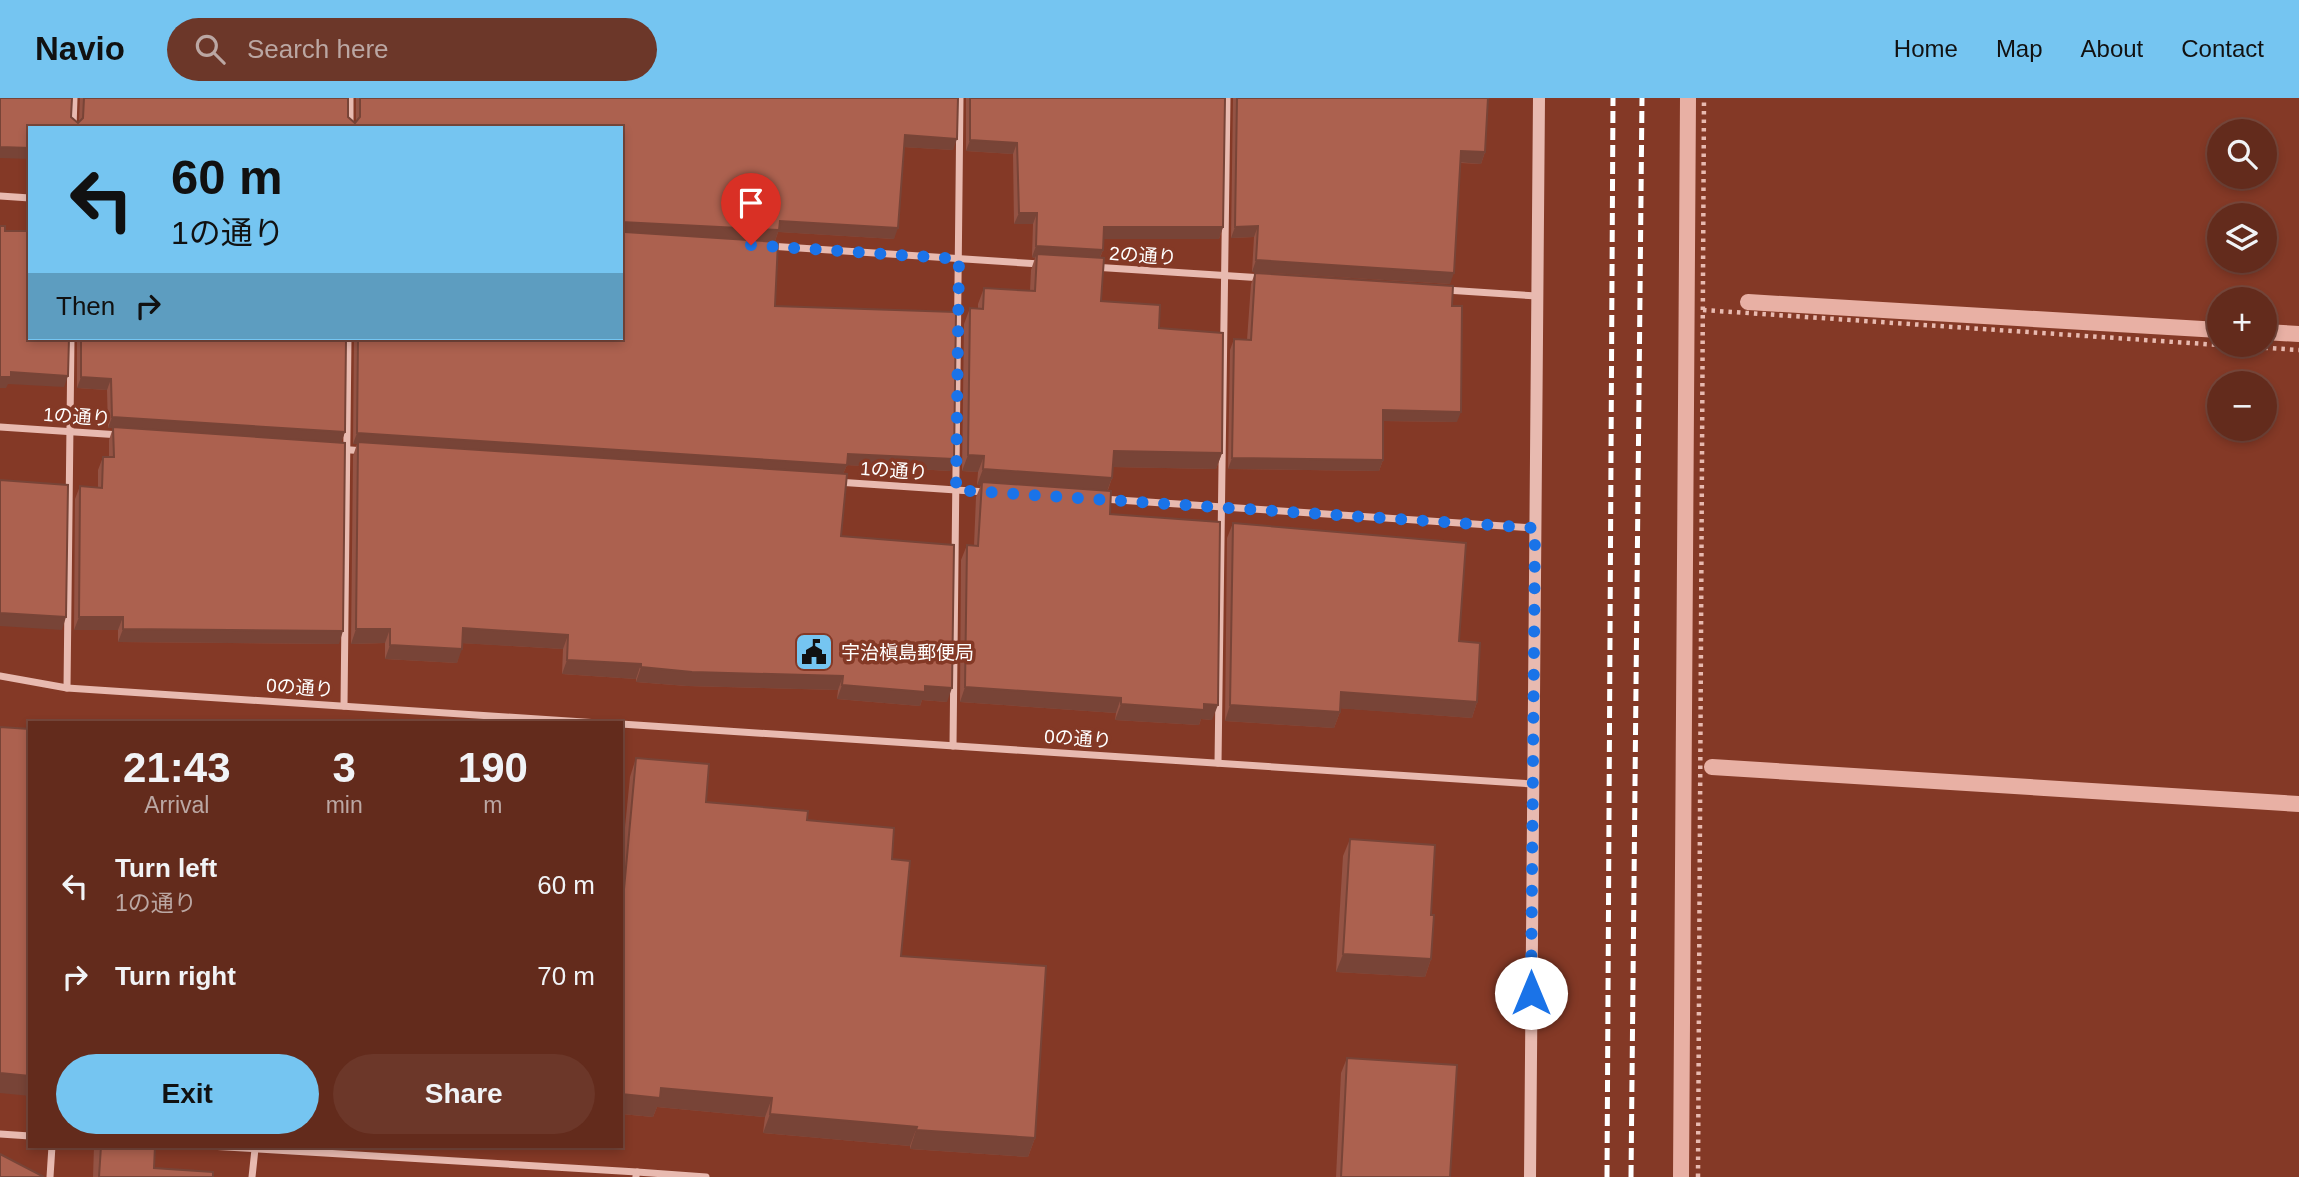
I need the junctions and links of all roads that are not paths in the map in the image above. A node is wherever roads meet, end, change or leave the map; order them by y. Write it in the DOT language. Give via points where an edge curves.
graph roads {
  1 [pos="74,98"];
  2 [pos="351,98"];
  3 [pos="960,98"];
  4 [pos="1227,98"];
  5 [pos="1539,98"];
  6 [pos="73,126"];
  7 [pos="350,126"];
  8 [pos="0,196"];
  9 [pos="28,198"];
  10 [pos="756,246"];
  11 [pos="959,259"];
  12 [pos="1052,265"];
  13 [pos="1078,267"];
  14 [pos="1225,276"];
  15 [pos="1279,279"];
  16 [pos="1440,290"];
  17 [pos="1538,296"];
  18 [pos="71,340"];
  19 [pos="348,340"];
  20 [pos="0,427"];
  21 [pos="70,432"];
  22 [pos="125,435"];
  23 [pos="333,449"];
  24 [pos="347,450"];
  25 [pos="375,451"];
  26 [pos="831,482"];
  27 [pos="956,490"];
  28 [pos="996,492"];
  29 [pos="1089,499"];
  30 [pos="1222,507"];
  31 [pos="1535,528"];
  32 [pos="0,676"];
  33 [pos="67,688"];
  34 [pos="344,706"];
  35 [pos="569,721"];
  36 [pos="623,724"];
  37 [pos="953,746"];
  38 [pos="1218,763"];
  39 [pos="1533,784"];
  40 [pos="0,1134"];
  41 [pos="28,1136"];
  42 [pos="52,1148"];
  43 [pos="240,1148"];
  44 [pos="255,1149"];
  45 [pos="636,1175"];
  46 [pos="50,1177"];
  47 [pos="252,1177"];
  48 [pos="706,1177"];
  49 [pos="1530,1177"];
  1 -- 6 [label="street"];
  2 -- 7 [label="street"];
  3 -- 11 [label="street"];
  4 -- 14 [label="street"];
  5 -- 17 [label="street"];
  8 -- 9 [label="street"];
  10 -- 11 [label="street"];
  11 -- 12 [label="street"];
  11 -- 27 [label="street"];
  13 -- 14 [label="street, 2の通り"];
  14 -- 15 [label="street, 2の通り"];
  14 -- 30 [label="street"];
  16 -- 17 [label="street"];
  17 -- 31 [label="street"];
  18 -- 21 [label="street"];
  19 -- 24 [label="street"];
  20 -- 21 [label="street, 1の通り"];
  21 -- 22 [label="street, 1の通り"];
  21 -- 33 [label="street"];
  23 -- 24 [label="street"];
  24 -- 25 [label="street"];
  24 -- 34 [label="street"];
  26 -- 27 [label="street, 1の通り"];
  27 -- 28 [label="street, 1の通り"];
  27 -- 37 [label="street"];
  29 -- 30 [label="street"];
  30 -- 31 [label="street"];
  30 -- 38 [label="street"];
  31 -- 39 [label="street"];
  32 -- 33 [label="street, 0の通り"];
  33 -- 34 [label="street, 0の通り"];
  34 -- 35 [label="street, 0の通り"];
  36 -- 37 [label="street, 0の通り"];
  37 -- 38 [label="street, 0の通り"];
  38 -- 39 [label="street, 0の通り"];
  39 -- 49 [label="street"];
  40 -- 41 [label="street"];
  42 -- 46 [label="street"];
  43 -- 44 [label="street"];
  44 -- 45 [label="street"];
  44 -- 47 [label="street"];
  45 -- 48 [label="street"];
}
